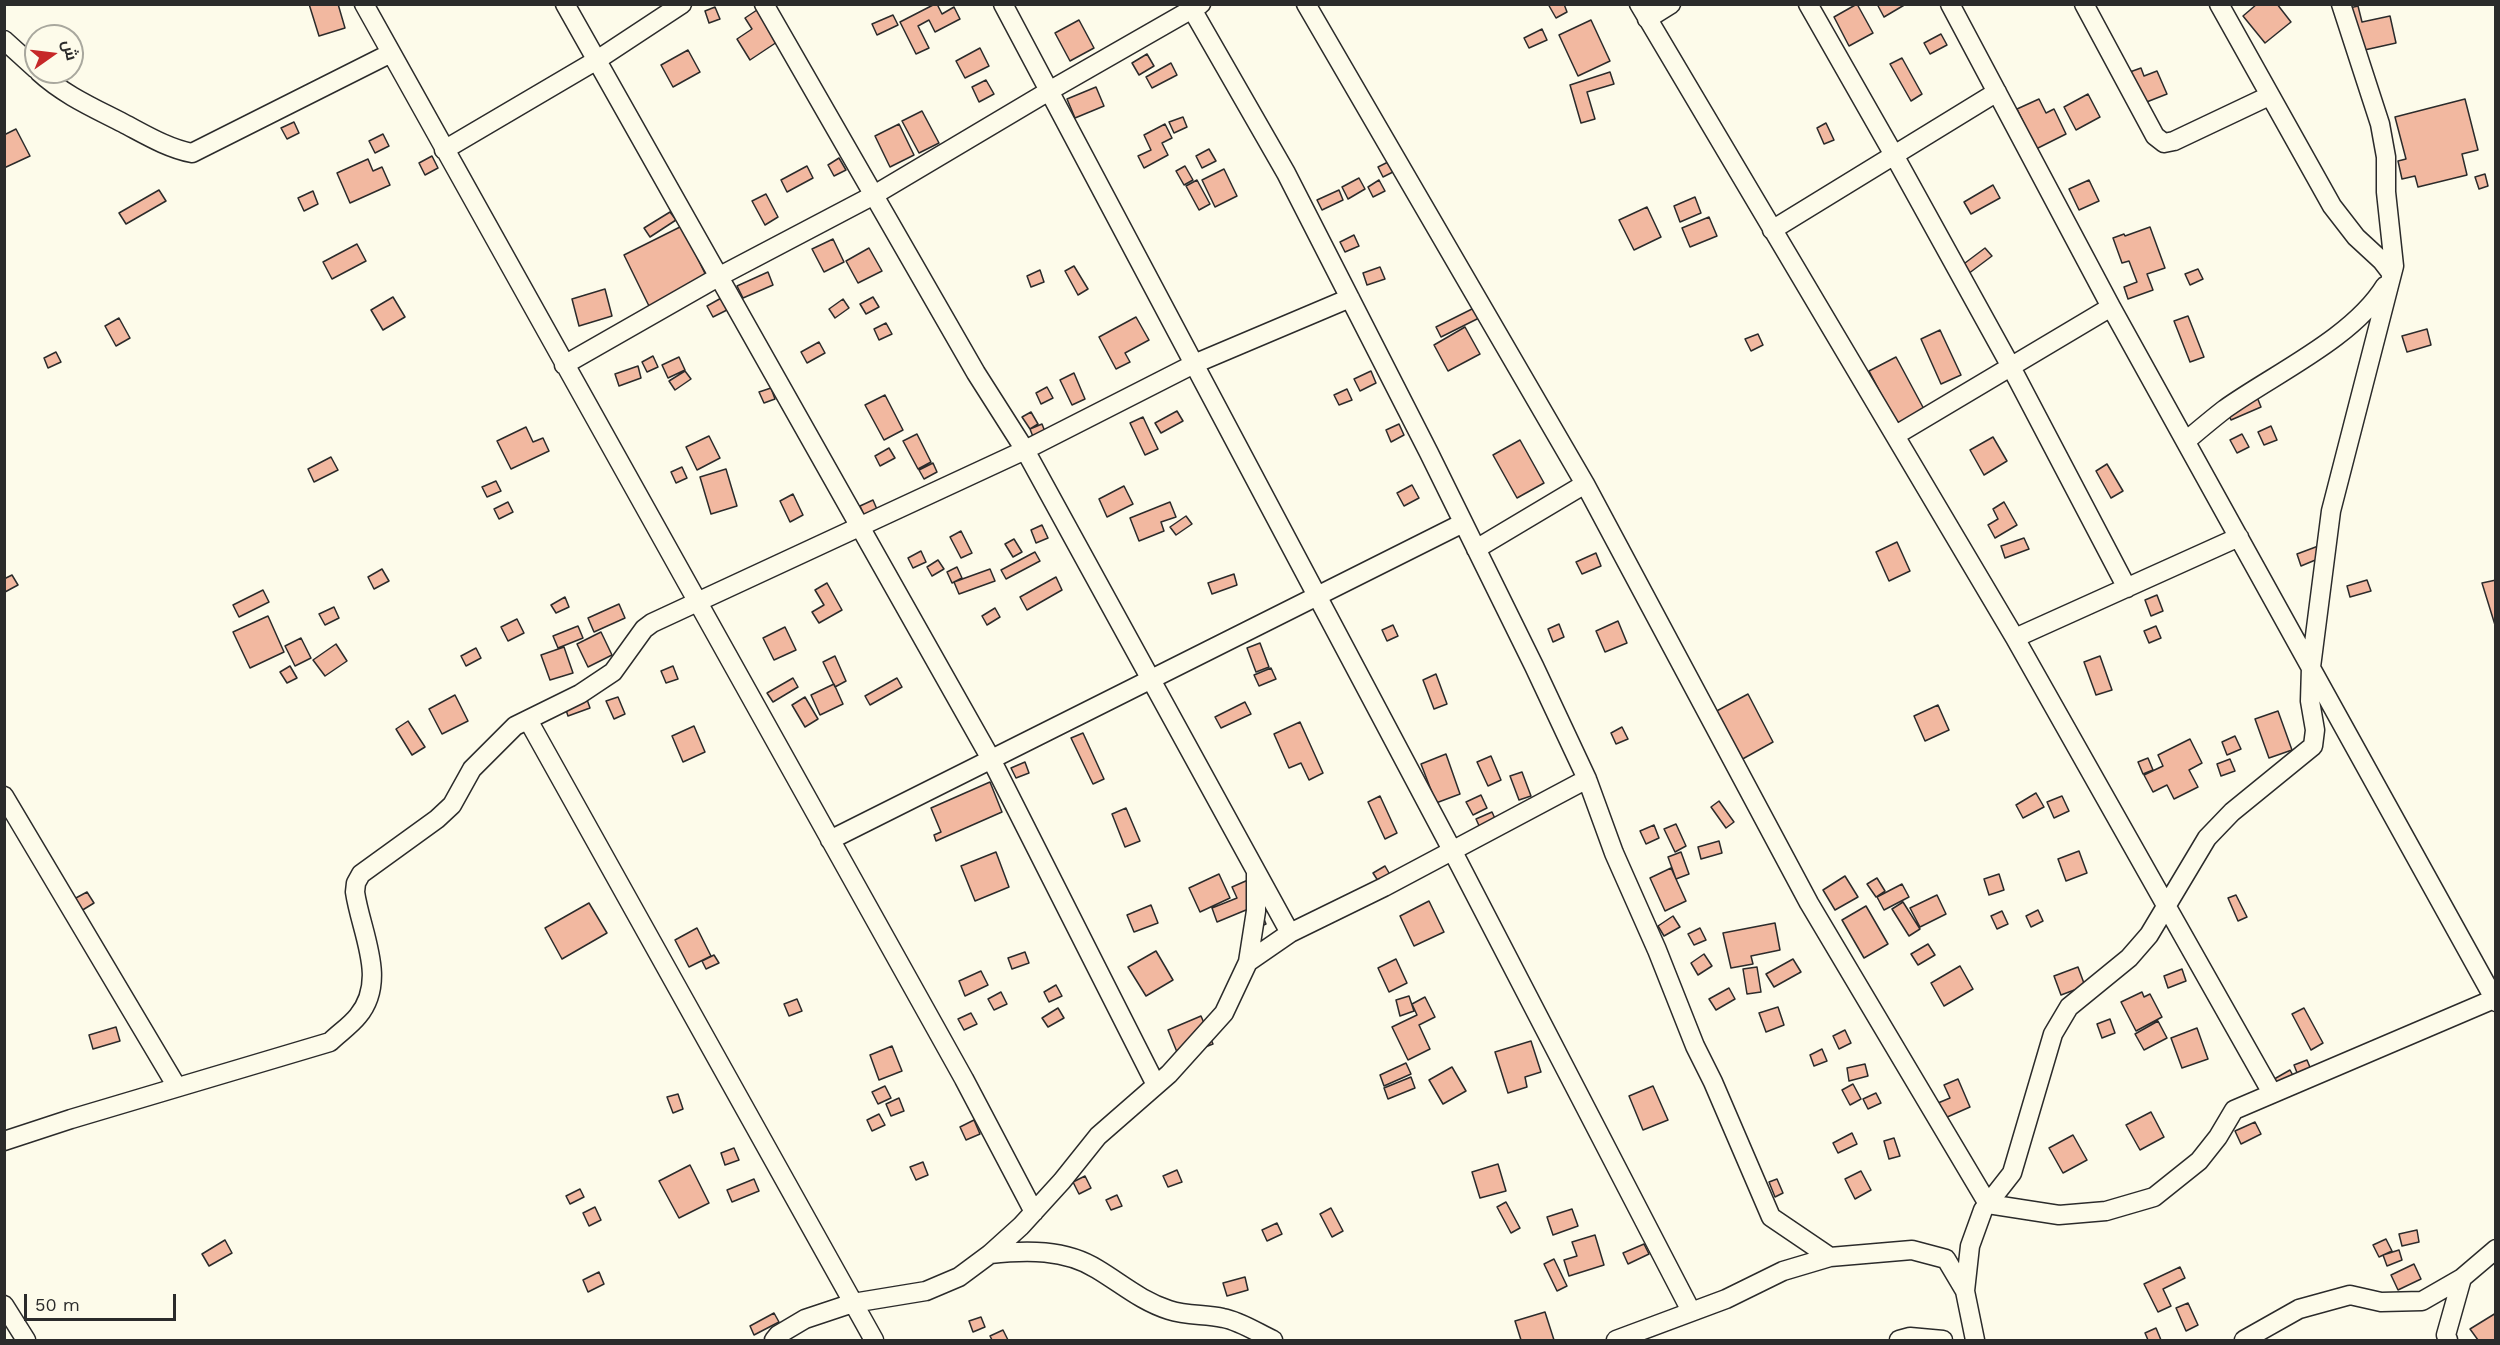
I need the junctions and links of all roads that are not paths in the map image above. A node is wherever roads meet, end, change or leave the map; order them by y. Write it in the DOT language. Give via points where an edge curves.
graph roads {
  1 [pos="364,4"];
  2 [pos="565,4"];
  3 [pos="682,4"];
  4 [pos="764,4"];
  5 [pos="1003,4"];
  6 [pos="1306,4"];
  7 [pos="1671,4"];
  8 [pos="1808,4"];
  9 [pos="1950,4"];
  10 [pos="2084,4"];
  11 [pos="2219,4"];
  12 [pos="2341,4"];
  13 [pos="1194,6"];
  14 [pos="1643,12"];
  15 [pos="4,40"];
  16 [pos="391,53"];
  17 [pos="24,58"];
  18 [pos="597,60"];
  19 [pos="53,84"];
  20 [pos="1048,91"];
  21 [pos="1996,92"];
  22 [pos="2269,96"];
  23 [pos="444,150"];
  24 [pos="1894,155"];
  25 [pos="874,195"];
  26 [pos="1772,230"];
  27 [pos="2392,274"];
  28 [pos="720,276"];
  29 [pos="1350,298"];
  30 [pos="2111,307"];
  31 [pos="1194,364"];
  32 [pos="564,365"];
  33 [pos="2010,365"];
  34 [pos="1896,435"];
  35 [pos="2186,441"];
  36 [pos="1025,450"];
  37 [pos="1585,484"];
  38 [pos="1463,523"];
  39 [pos="860,525"];
  40 [pos="2239,537"];
  41 [pos="1476,549"];
  42 [pos="2127,588"];
  43 [pos="1317,597"];
  44 [pos="698,603"];
  45 [pos="2015,638"];
  46 [pos="2312,667"];
  47 [pos="1151,679"];
  48 [pos="528,720"];
  49 [pos="991,759"];
  50 [pos="1587,779"];
  51 [pos="4,796"];
  52 [pos="830,840"];
  53 [pos="1452,850"];
  54 [pos="1256,870"];
  55 [pos="2166,905"];
  56 [pos="1290,933"];
  57 [pos="1248,962"];
  58 [pos="2495,1000"];
  59 [pos="1156,1085"];
  60 [pos="177,1087"];
  61 [pos="2271,1092"];
  62 [pos="4,1141"];
  63 [pos="1988,1203"];
  64 [pos="1034,1212"];
  65 [pos="2496,1250"];
  66 [pos="990,1254"];
  67 [pos="1830,1257"];
  68 [pos="2462,1278"];
  69 [pos="1965,1291"];
  70 [pos="853,1303"];
  71 [pos="4,1305"];
  72 [pos="1691,1311"];
  73 [pos="26,1341"];
  74 [pos="774,1341"];
  75 [pos="874,1341"];
  76 [pos="1273,1341"];
  77 [pos="1616,1341"];
  78 [pos="1899,1341"];
  79 [pos="1942,1341"];
  80 [pos="1975,1341"];
  81 [pos="2244,1341"];
  82 [pos="2448,1341"];
  1 -- 16 [label="street"];
  2 -- 18 [label="street"];
  3 -- 18 [label="street"];
  4 -- 25 [label="street"];
  5 -- 20 [label="street"];
  6 -- 37 [label="street"];
  7 -- 14 [label="street"];
  8 -- 24 [label="street"];
  9 -- 21 [label="street"];
  10 -- 22 [label="street" via="2155,136 2164,143"];
  11 -- 22 [label="street"];
  12 -- 27 [label="street" via="2380,124 2394,250"];
  13 -- 20 [label="street"];
  13 -- 29 [label="street"];
  14 -- 26 [label="street"];
  15 -- 17 [label="street"];
  16 -- 19 [label="street" via="192,153 166,146"];
  16 -- 23 [label="street"];
  18 -- 23 [label="street"];
  18 -- 28 [label="street"];
  20 -- 25 [label="street"];
  20 -- 31 [label="street"];
  21 -- 24 [label="street"];
  21 -- 30 [label="street"];
  22 -- 27 [label="street" via="2332,206"];
  23 -- 32 [label="street"];
  24 -- 26 [label="street"];
  24 -- 33 [label="street"];
  25 -- 28 [label="street"];
  25 -- 36 [label="street" via="976,374"];
  26 -- 34 [label="street"];
  27 -- 35 [label="street" via="2378,297 2352,322"];
  27 -- 46 [label="street" via="2331,511"];
  28 -- 32 [label="street"];
  28 -- 39 [label="street"];
  29 -- 31 [label="street"];
  29 -- 38 [label="street"];
  30 -- 33 [label="street"];
  30 -- 35 [label="street"];
  31 -- 36 [label="street"];
  31 -- 43 [label="street"];
  32 -- 44 [label="street"];
  33 -- 34 [label="street"];
  33 -- 42 [label="street"];
  34 -- 45 [label="street"];
  35 -- 40 [label="street"];
  36 -- 39 [label="street"];
  36 -- 47 [label="street"];
  37 -- 41 [label="street"];
  37 -- 63 [label="street" via="1809,903"];
  38 -- 41 [label="street"];
  38 -- 43 [label="street"];
  39 -- 44 [label="street"];
  39 -- 49 [label="street"];
  40 -- 42 [label="street"];
  40 -- 46 [label="street"];
  41 -- 50 [label="street"];
  42 -- 45 [label="street"];
  43 -- 47 [label="street"];
  43 -- 53 [label="street"];
  44 -- 48 [label="street" via="652,623 613,672"];
  44 -- 52 [label="street"];
  45 -- 55 [label="street"];
  46 -- 55 [label="street" via="2313,746 2232,812 2207,838"];
  46 -- 58 [label="street"];
  47 -- 49 [label="street"];
  47 -- 54 [label="street"];
  48 -- 60 [label="street" via="515,726 472,769 452,805 437,819 361,874 355,892 373,975 369,997 357,1017 330,1042"];
  48 -- 70 [label="street"];
  49 -- 52 [label="street"];
  49 -- 59 [label="street"];
  50 -- 53 [label="street"];
  50 -- 67 [label="street" via="1695,1046 1771,1217"];
  51 -- 60 [label="street"];
  52 -- 64 [label="street"];
  53 -- 56 [label="street"];
  53 -- 72 [label="street"];
  54 -- 56 [label="street"];
  54 -- 57 [label="street" via="1256,911"];
  55 -- 61 [label="street"];
  55 -- 63 [label="street" via="2149,935 2129,957 2069,1007 2054,1034 2012,1173"];
  56 -- 57 [label="street"];
  57 -- 59 [label="street" via="1224,1013"];
  58 -- 61 [label="street"];
  59 -- 64 [label="street" via="1098,1136"];
  60 -- 62 [label="street"];
  61 -- 63 [label="street" via="2234,1110 2199,1161 2154,1197 2106,1211 2059,1215"];
  63 -- 69 [label="street" via="1970,1246"];
  64 -- 66 [label="street"];
  65 -- 68 [label="street"];
  66 -- 70 [label="street" via="959,1276 926,1291"];
  66 -- 76 [label="street" via="1058,1254 1096,1268 1131,1293 1169,1310 1224,1318"];
  67 -- 69 [label="street" via="1912,1250 1946,1259"];
  67 -- 72 [label="street" via="1783,1271"];
  68 -- 81 [label="street" via="2422,1301 2381,1302 2350,1295 2299,1309"];
  68 -- 82 [label="street" via="2446,1335"];
  69 -- 80 [label="street"];
  70 -- 74 [label="street" via="805,1319"];
  70 -- 75 [label="street"];
  71 -- 73 [label="street"];
  72 -- 77 [label="street"];
  78 -- 79 [label="street" via="1910,1337"];
}
